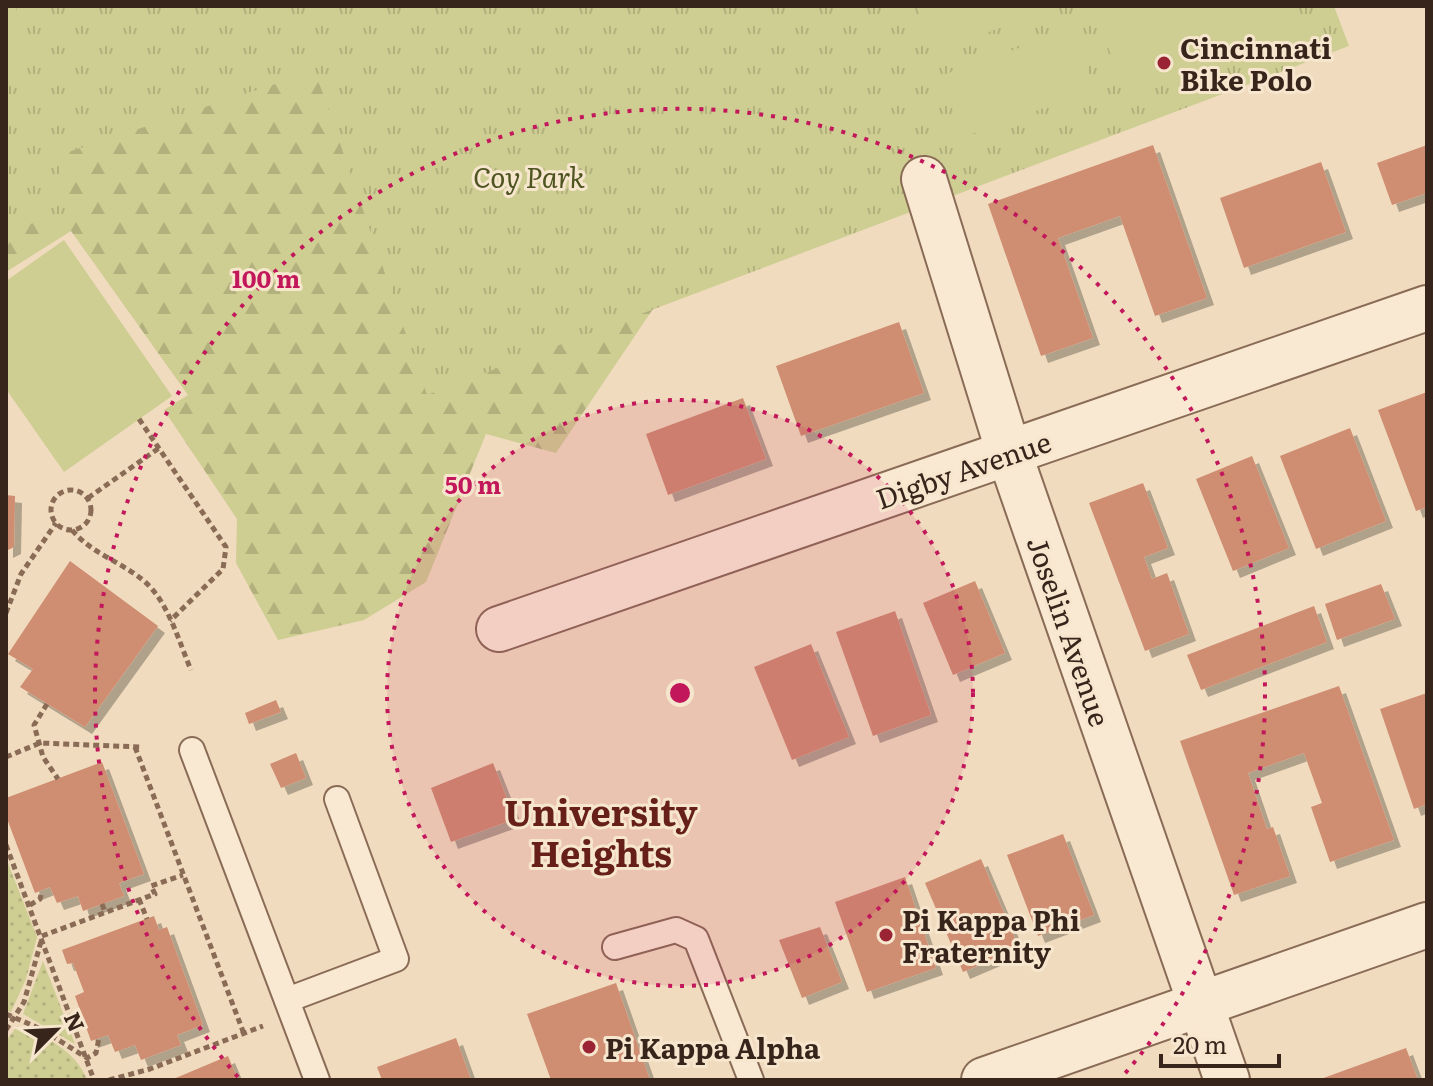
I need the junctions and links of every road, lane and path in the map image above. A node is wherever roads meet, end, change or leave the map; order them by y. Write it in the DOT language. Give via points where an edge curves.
graph roads {
  1 [pos="924,179"];
  2 [pos="1427,308"];
  3 [pos="139,419"];
  4 [pos="159,448"];
  5 [pos="1009,453"];
  6 [pos="87,498"];
  7 [pos="56,523"];
  8 [pos="72,530"];
  9 [pos="6,613"];
  10 [pos="170,621"];
  11 [pos="499,629"];
  12 [pos="191,670"];
  13 [pos="47,704"];
  14 [pos="40,743"];
  15 [pos="192,750"];
  16 [pos="6,757"];
  17 [pos="58,779"];
  18 [pos="337,799"];
  19 [pos="6,845"];
  20 [pos="183,875"];
  21 [pos="42,891"];
  22 [pos="139,899"];
  23 [pos="102,904"];
  24 [pos="30,905"];
  25 [pos="105,912"];
  26 [pos="147,919"];
  27 [pos="1427,925"];
  28 [pos="42,936"];
  29 [pos="615,947"];
  30 [pos="287,1000"];
  31 [pos="1200,1004"];
  32 [pos="6,1014"];
  33 [pos="15,1017"];
  34 [pos="6,1030"];
  35 [pos="99,1038"];
  36 [pos="87,1058"];
  37 [pos="94,1080"];
  38 [pos="109,1080"];
  39 [pos="317,1080"];
  40 [pos="751,1080"];
  41 [pos="984,1080"];
  42 [pos="1227,1080"];
  1 -- 5 [label="street, Joselin Avenue"];
  2 -- 5 [label="street, Digby Avenue"];
  3 -- 4 [label="path"];
  4 -- 6 [label="path"];
  4 -- 10 [label="path" via="227,555 223,569"];
  5 -- 11 [label="street, Digby Avenue"];
  5 -- 31 [label="street, Joselin Avenue"];
  6 -- 7 [label="path" via="71,490 58,494 51,511"];
  6 -- 8 [label="path" via="90,518"];
  7 -- 8 [label="path"];
  7 -- 9 [label="path" via="21,574"];
  8 -- 10 [label="path" via="98,554 144,581"];
  10 -- 12 [label="path"];
  13 -- 14 [label="path" via="34,725"];
  14 -- 16 [label="path"];
  14 -- 17 [label="path"];
  14 -- 20 [label="path" via="138,747"];
  15 -- 30 [label="lane"];
  18 -- 30 [label="lane" via="396,959"];
  19 -- 24 [label="path"];
  20 -- 22 [label="path" via="151,886 155,894"];
  20 -- 38 [label="path" via="244,1034"];
  21 -- 24 [label="path"];
  22 -- 25 [label="path"];
  22 -- 26 [label="path"];
  23 -- 25 [label="path"];
  24 -- 28 [label="path"];
  25 -- 28 [label="path"];
  27 -- 31 [label="street"];
  28 -- 33 [label="path"];
  28 -- 36 [label="path"];
  29 -- 40 [label="lane" via="676,930 696,939"];
  30 -- 39 [label="lane"];
  31 -- 41 [label="street"];
  31 -- 42 [label="street, Joselin Avenue"];
  32 -- 33 [label="path"];
  33 -- 34 [label="path"];
  33 -- 36 [label="path"];
  35 -- 36 [label="path" via="96,1053"];
  36 -- 37 [label="path"];
}
